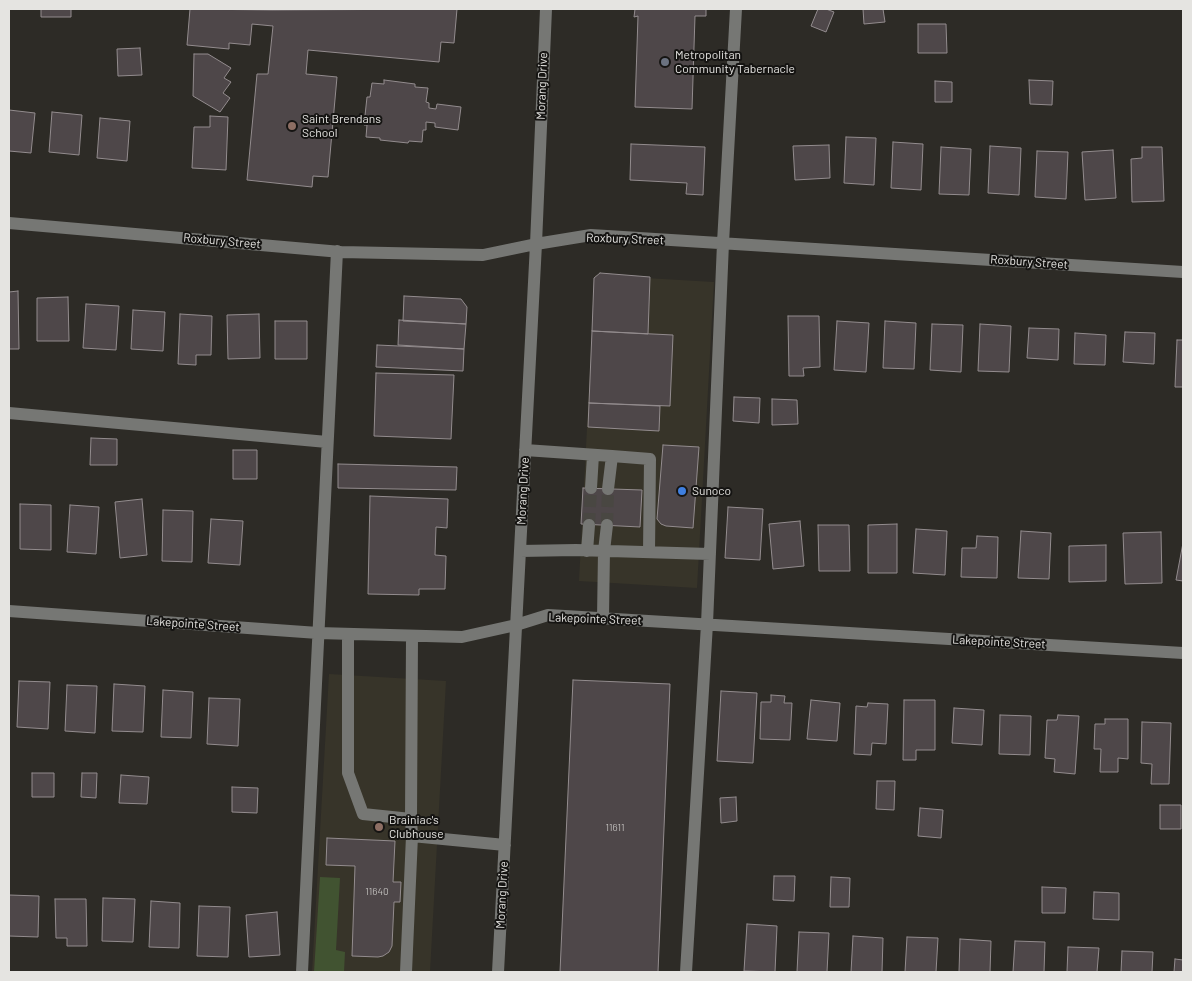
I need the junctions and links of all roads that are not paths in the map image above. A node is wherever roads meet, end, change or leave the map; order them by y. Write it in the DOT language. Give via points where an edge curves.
graph roads {
  1 [pos="546,9"];
  2 [pos="736,9"];
  3 [pos="9,223"];
  4 [pos="723,243"];
  5 [pos="536,244"];
  6 [pos="337,251"];
  7 [pos="1183,272"];
  8 [pos="9,413"];
  9 [pos="327,442"];
  10 [pos="525,450"];
  11 [pos="593,455"];
  12 [pos="612,456"];
  13 [pos="591,488"];
  14 [pos="608,489"];
  15 [pos="589,525"];
  16 [pos="607,525"];
  17 [pos="520,551"];
  18 [pos="587,551"];
  19 [pos="604,551"];
  20 [pos="649,552"];
  21 [pos="710,554"];
  22 [pos="9,611"];
  23 [pos="603,618"];
  24 [pos="707,624"];
  25 [pos="516,625"];
  26 [pos="318,633"];
  27 [pos="348,634"];
  28 [pos="412,636"];
  29 [pos="1183,654"];
  30 [pos="411,818"];
  31 [pos="412,836"];
  32 [pos="505,845"];
  33 [pos="302,972"];
  34 [pos="406,972"];
  35 [pos="498,972"];
  36 [pos="686,972"];
  1 -- 5 [label="street, Morang Drive"];
  2 -- 4 [label="street"];
  3 -- 6 [label="street, Roxbury Street"];
  4 -- 5 [label="street, Roxbury Street" via="590,235"];
  4 -- 7 [label="street, Roxbury Street"];
  4 -- 21 [label="street"];
  5 -- 6 [label="street, Roxbury Street" via="484,255"];
  5 -- 10 [label="street, Morang Drive"];
  6 -- 9 [label="street"];
  8 -- 9 [label="street"];
  9 -- 26 [label="street"];
  10 -- 11 [label="street"];
  10 -- 17 [label="street, Morang Drive"];
  11 -- 12 [label="street"];
  11 -- 13 [label="street"];
  12 -- 14 [label="street"];
  12 -- 20 [label="street" via="650,459"];
  15 -- 18 [label="street"];
  16 -- 19 [label="street"];
  17 -- 18 [label="street"];
  17 -- 25 [label="street, Morang Drive"];
  18 -- 19 [label="street"];
  19 -- 20 [label="street"];
  19 -- 23 [label="street"];
  20 -- 21 [label="street"];
  21 -- 24 [label="street"];
  22 -- 26 [label="street, Lakepointe Street"];
  23 -- 24 [label="street, Lakepointe Street"];
  23 -- 25 [label="street, Lakepointe Street" via="548,615"];
  24 -- 29 [label="street, Lakepointe Street"];
  24 -- 36 [label="street"];
  25 -- 28 [label="street, Lakepointe Street" via="462,637"];
  25 -- 32 [label="street, Morang Drive"];
  26 -- 27 [label="street, Lakepointe Street"];
  26 -- 33 [label="street"];
  27 -- 28 [label="street, Lakepointe Street"];
  27 -- 30 [label="street" via="348,773 362,814"];
  28 -- 30 [label="street"];
  30 -- 31 [label="street"];
  31 -- 32 [label="street"];
  31 -- 34 [label="street"];
  32 -- 35 [label="street, Morang Drive"];
}
